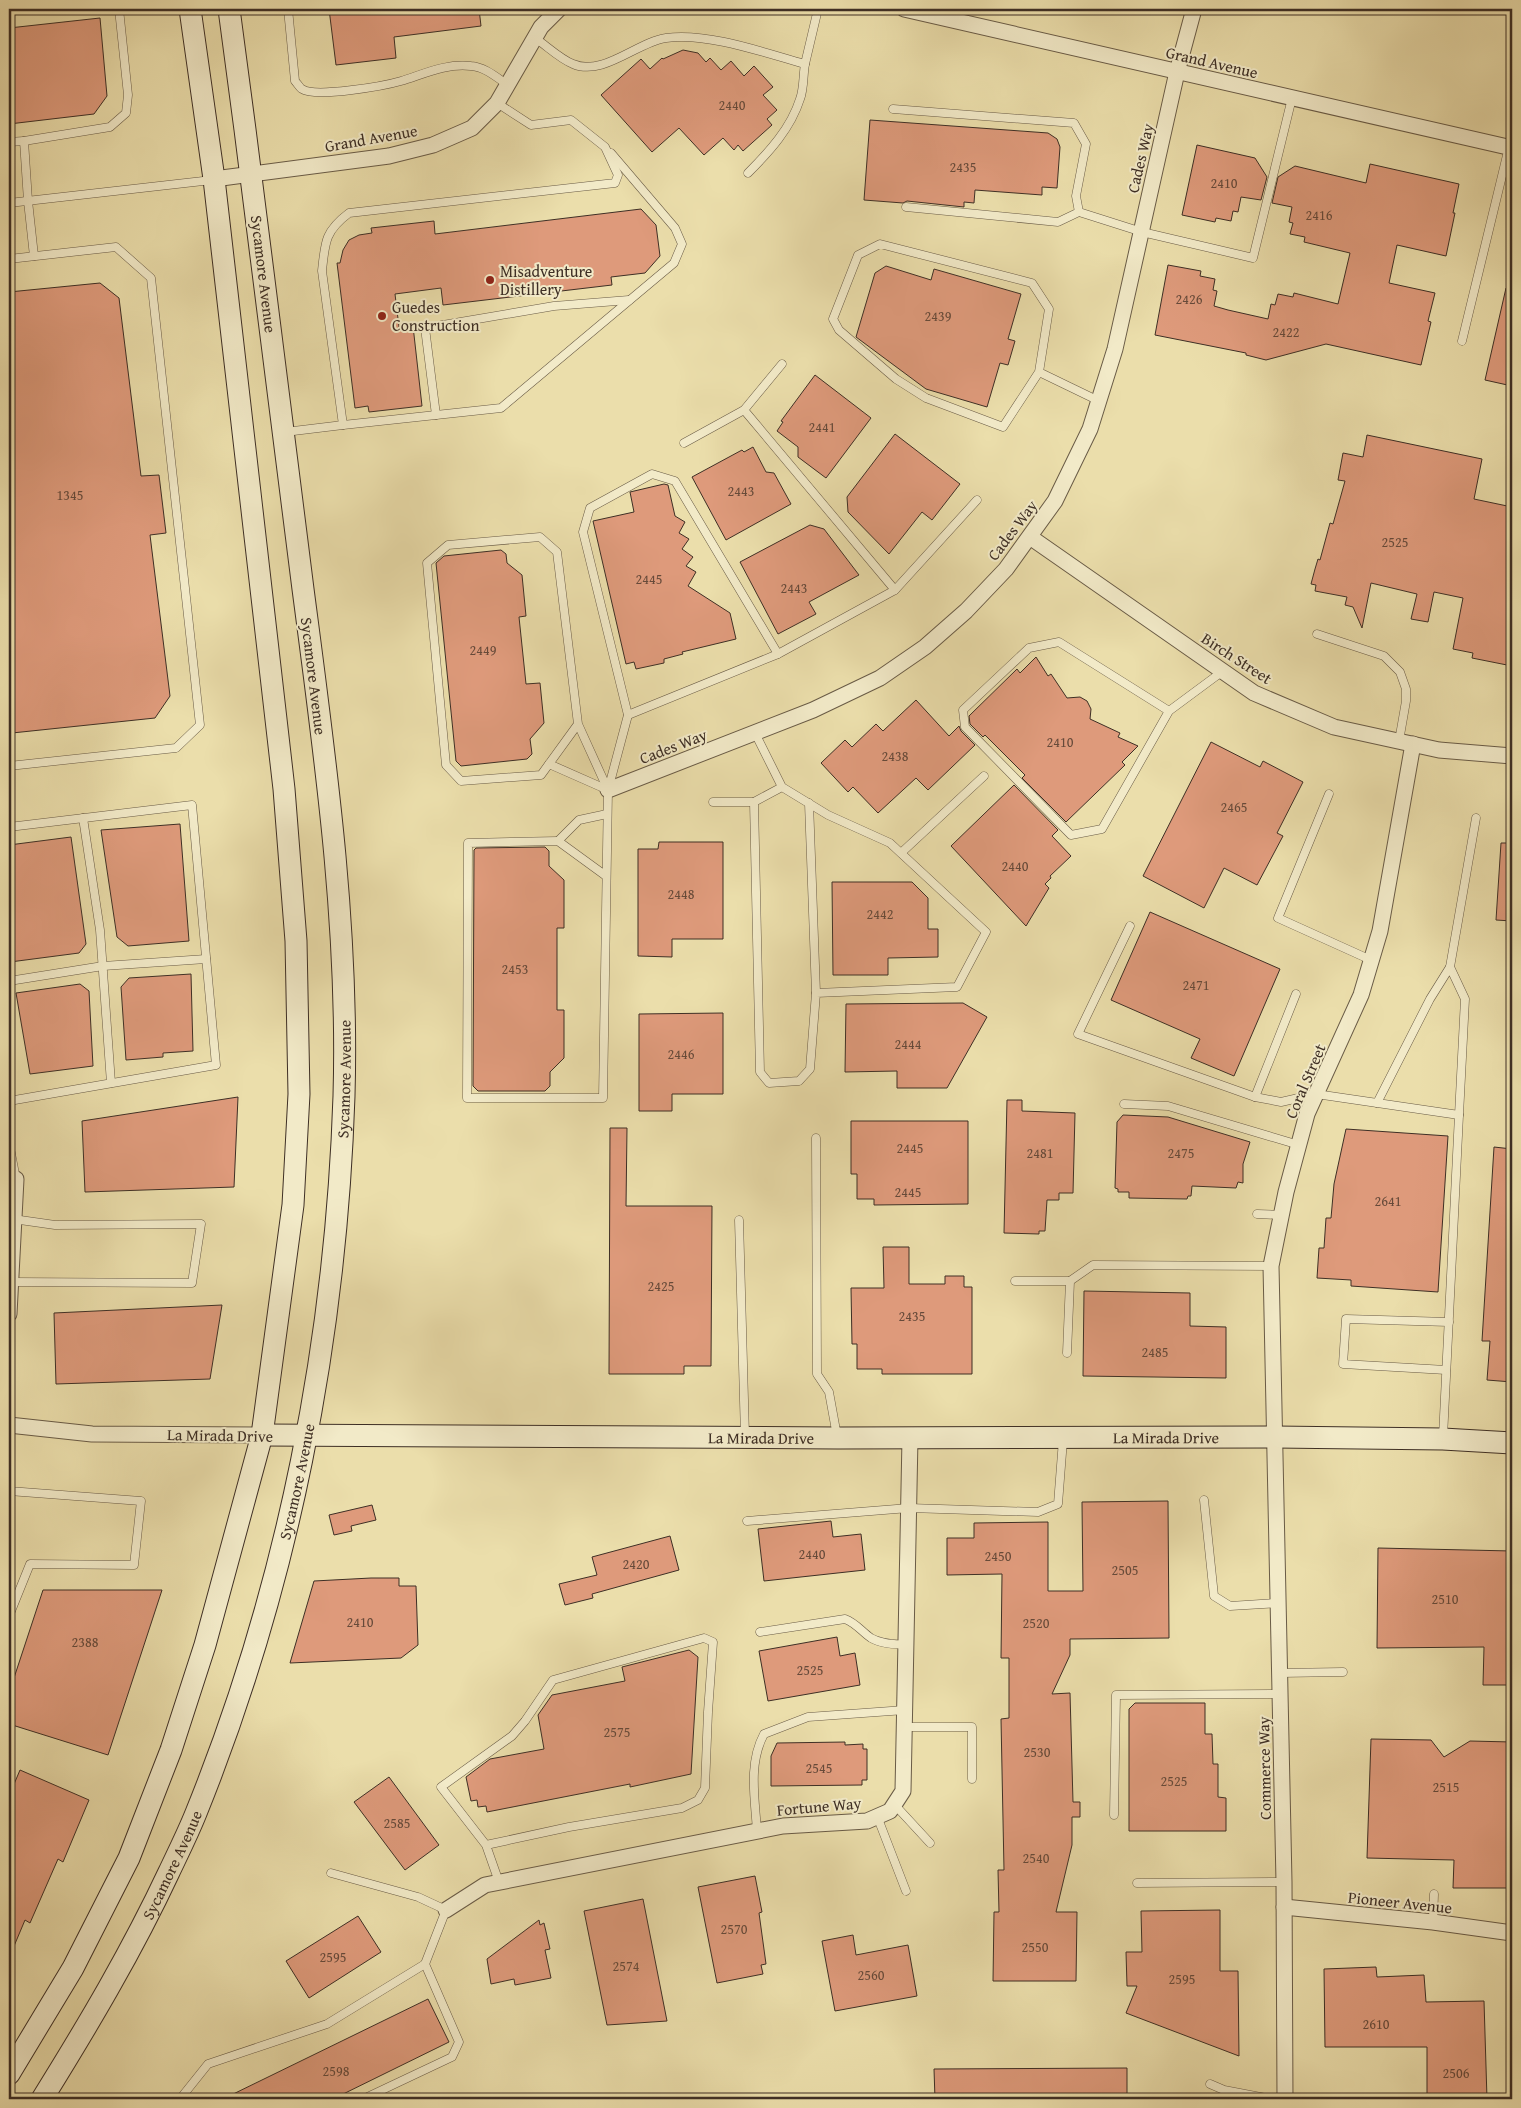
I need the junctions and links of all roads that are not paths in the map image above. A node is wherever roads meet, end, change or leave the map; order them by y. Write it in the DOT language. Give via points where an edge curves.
graph roads {
  1 [pos="119,9"];
  2 [pos="190,9"];
  3 [pos="229,9"];
  4 [pos="288,9"];
  5 [pos="559,9"];
  6 [pos="818,9"];
  7 [pos="904,9"];
  8 [pos="1194,9"];
  9 [pos="535,38"];
  10 [pos="804,64"];
  11 [pos="1177,72"];
  12 [pos="508,86"];
  13 [pos="1292,98"];
  14 [pos="497,103"];
  15 [pos="893,109"];
  16 [pos="24,141"];
  17 [pos="9,142"];
  18 [pos="605,147"];
  19 [pos="1511,148"];
  20 [pos="748,173"];
  21 [pos="251,174"];
  22 [pos="214,180"];
  23 [pos="28,201"];
  24 [pos="9,203"];
  25 [pos="906,207"];
  26 [pos="1080,212"];
  27 [pos="1142,232"];
  28 [pos="34,256"];
  29 [pos="9,259"];
  30 [pos="630,300"];
  31 [pos="1462,341"];
  32 [pos="782,364"];
  33 [pos="1039,372"];
  34 [pos="1099,401"];
  35 [pos="744,410"];
  36 [pos="436,415"];
  37 [pos="343,425"];
  38 [pos="284,432"];
  39 [pos="684,443"];
  40 [pos="977,500"];
  41 [pos="1030,537"];
  42 [pos="895,590"];
  43 [pos="1317,634"];
  44 [pos="778,654"];
  45 [pos="1223,671"];
  46 [pos="1170,711"];
  47 [pos="628,715"];
  48 [pos="578,724"];
  49 [pos="755,733"];
  50 [pos="1406,743"];
  51 [pos="1512,756"];
  52 [pos="549,764"];
  53 [pos="9,766"];
  54 [pos="984,776"];
  55 [pos="782,787"];
  56 [pos="608,790"];
  57 [pos="1329,794"];
  58 [pos="713,802"];
  59 [pos="754,802"];
  60 [pos="809,803"];
  61 [pos="607,814"];
  62 [pos="83,818"];
  63 [pos="1476,818"];
  64 [pos="9,828"];
  65 [pos="558,841"];
  66 [pos="901,853"];
  67 [pos="606,876"];
  68 [pos="1130,926"];
  69 [pos="206,959"];
  70 [pos="1371,960"];
  71 [pos="103,966"];
  72 [pos="1450,967"];
  73 [pos="9,981"];
  74 [pos="816,993"];
  75 [pos="1296,994"];
  76 [pos="111,1083"];
  77 [pos="1316,1094"];
  78 [pos="1255,1098"];
  79 [pos="9,1100"];
  80 [pos="1377,1103"];
  81 [pos="1124,1104"];
  82 [pos="1459,1115"];
  83 [pos="816,1138"];
  84 [pos="9,1143"];
  85 [pos="1299,1145"];
  86 [pos="12,1179"];
  87 [pos="1257,1214"];
  88 [pos="1281,1215"];
  89 [pos="14,1219"];
  90 [pos="739,1220"];
  91 [pos="1271,1266"];
  92 [pos="1015,1281"];
  93 [pos="1070,1281"];
  94 [pos="10,1282"];
  95 [pos="9,1314"];
  96 [pos="1449,1322"];
  97 [pos="1067,1353"];
  98 [pos="1446,1370"];
  99 [pos="9,1425"];
  100 [pos="262,1435"];
  101 [pos="307,1436"];
  102 [pos="1275,1437"];
  103 [pos="745,1438"];
  104 [pos="838,1438"];
  105 [pos="910,1438"];
  106 [pos="1064,1438"];
  107 [pos="1443,1439"];
  108 [pos="1512,1443"];
  109 [pos="9,1491"];
  110 [pos="1204,1500"];
  111 [pos="909,1508"];
  112 [pos="746,1520"];
  113 [pos="1278,1603"];
  114 [pos="9,1616"];
  115 [pos="760,1632"];
  116 [pos="906,1646"];
  117 [pos="1343,1672"];
  118 [pos="1280,1673"];
  119 [pos="1280,1694"];
  120 [pos="905,1710"];
  121 [pos="904,1728"];
  122 [pos="972,1779"];
  123 [pos="894,1804"];
  124 [pos="1114,1815"];
  125 [pos="877,1816"];
  126 [pos="758,1831"];
  127 [pos="930,1844"];
  128 [pos="486,1845"];
  129 [pos="331,1873"];
  130 [pos="499,1882"];
  131 [pos="1284,1882"];
  132 [pos="1137,1883"];
  133 [pos="906,1891"];
  134 [pos="1434,1894"];
  135 [pos="1284,1907"];
  136 [pos="446,1910"];
  137 [pos="1433,1922"];
  138 [pos="1512,1933"];
  139 [pos="425,1964"];
  140 [pos="9,2074"];
  141 [pos="1210,2084"];
  142 [pos="42,2099"];
  143 [pos="180,2099"];
  144 [pos="363,2099"];
  145 [pos="1271,2099"];
  146 [pos="1285,2099"];
  1 -- 16 [label="lane" via="128,95 126,113 110,127"];
  2 -- 22 [label="main road"];
  3 -- 21 [label="main road, Sycamore Avenue"];
  4 -- 12 [label="lane" via="295,81 302,90 335,92 399,82 454,66 473,66 488,71"];
  5 -- 9 [label="street, Grand Avenue"];
  6 -- 10 [label="lane"];
  7 -- 11 [label="street, Grand Avenue"];
  8 -- 11 [label="street, Cades Way"];
  9 -- 10 [label="lane" via="573,65 611,62 638,47 665,38 684,37 740,46"];
  9 -- 12 [label="street, Grand Avenue"];
  10 -- 20 [label="lane" via="801,98 786,129"];
  11 -- 13 [label="street, Grand Avenue"];
  11 -- 27 [label="street, Cades Way"];
  12 -- 14 [label="street, Grand Avenue"];
  13 -- 19 [label="street, Grand Avenue"];
  13 -- 27 [label="lane" via="1253,258"];
  14 -- 18 [label="lane" via="531,125 571,120"];
  14 -- 21 [label="street, Grand Avenue" via="472,128 433,145 389,156"];
  15 -- 26 [label="lane" via="1074,123 1086,144 1076,196"];
  16 -- 17 [label="lane"];
  16 -- 23 [label="lane"];
  18 -- 30 [label="lane" via="675,228 682,244 674,263"];
  18 -- 37 [label="lane" via="618,175 615,183 350,212 334,224 324,246 322,271"];
  19 -- 31 [label="lane"];
  21 -- 22 [label="street, Grand Avenue"];
  21 -- 38 [label="main road, Sycamore Avenue"];
  22 -- 23 [label="lane"];
  22 -- 100 [label="main road" via="284,789 296,941 299,1094 293,1205"];
  23 -- 24 [label="lane"];
  23 -- 28 [label="lane"];
  25 -- 26 [label="lane" via="1058,222"];
  26 -- 27 [label="lane"];
  27 -- 34 [label="street, Cades Way" via="1115,349"];
  28 -- 29 [label="lane"];
  28 -- 53 [label="lane" via="116,247 151,278 200,725 176,748"];
  30 -- 36 [label="lane" via="501,408"];
  30 -- 36 [label="lane" via="554,306 425,328"];
  32 -- 35 [label="lane"];
  33 -- 33 [label="lane" via="1049,309 1032,283 880,244 858,255 832,319 839,330 896,378 926,398 1003,427"];
  33 -- 34 [label="lane"];
  34 -- 41 [label="street, Cades Way" via="1090,429 1056,501"];
  35 -- 39 [label="lane"];
  35 -- 42 [label="lane"];
  36 -- 37 [label="lane"];
  37 -- 38 [label="lane"];
  38 -- 101 [label="main road, Sycamore Avenue" via="328,786 342,943 344,1092 338,1203 326,1313"];
  40 -- 42 [label="lane"];
  41 -- 45 [label="street, Birch Street"];
  41 -- 49 [label="street, Cades Way" via="1006,569 966,612 925,647 880,678"];
  42 -- 44 [label="lane"];
  43 -- 50 [label="lane" via="1384,656 1400,672 1406,689"];
  44 -- 47 [label="lane"];
  44 -- 47 [label="lane" via="675,481 652,474 590,508 583,532"];
  45 -- 46 [label="lane"];
  45 -- 50 [label="street, Birch Street" via="1254,693 1334,727"];
  46 -- 46 [label="lane" via="1102,829 1072,835 965,728 963,710 1029,648 1059,642"];
  47 -- 56 [label="lane"];
  48 -- 52 [label="lane"];
  48 -- 52 [label="lane" via="557,552 540,537 448,545 427,562 446,765 461,781 541,775"];
  48 -- 56 [label="lane"];
  49 -- 55 [label="lane"];
  49 -- 56 [label="street, Cades Way"];
  50 -- 51 [label="street, Birch Street" via="1439,750"];
  50 -- 70 [label="street, Coral Street" via="1380,931"];
  52 -- 56 [label="lane"];
  54 -- 66 [label="lane"];
  55 -- 59 [label="lane"];
  55 -- 60 [label="lane"];
  56 -- 61 [label="lane"];
  57 -- 70 [label="lane" via="1278,918"];
  58 -- 59 [label="lane"];
  59 -- 74 [label="lane" via="760,1072 769,1083 799,1081 810,1069"];
  60 -- 66 [label="lane" via="828,815 890,842"];
  60 -- 74 [label="lane"];
  61 -- 65 [label="lane" via="580,820"];
  61 -- 67 [label="lane"];
  62 -- 64 [label="lane"];
  62 -- 69 [label="lane" via="192,805"];
  62 -- 71 [label="lane"];
  63 -- 72 [label="lane"];
  65 -- 67 [label="lane"];
  65 -- 67 [label="lane" via="468,843 467,1098 603,1098"];
  66 -- 74 [label="lane" via="986,932 958,988"];
  68 -- 78 [label="lane" via="1078,1034"];
  69 -- 71 [label="lane"];
  69 -- 76 [label="lane" via="216,1065"];
  70 -- 77 [label="street, Coral Street" via="1361,995"];
  71 -- 73 [label="lane"];
  71 -- 76 [label="lane"];
  72 -- 80 [label="lane"];
  72 -- 82 [label="lane" via="1465,999"];
  75 -- 78 [label="lane"];
  76 -- 79 [label="lane"];
  77 -- 78 [label="lane" via="1281,1102"];
  77 -- 80 [label="lane"];
  77 -- 85 [label="street, Coral Street"];
  80 -- 82 [label="lane"];
  81 -- 85 [label="lane" via="1168,1106"];
  82 -- 96 [label="lane"];
  83 -- 104 [label="lane" via="817,1374 829,1392"];
  84 -- 86 [label="lane"];
  85 -- 88 [label="street, Coral Street"];
  86 -- 89 [label="street"];
  87 -- 88 [label="lane"];
  88 -- 91 [label="street, Coral Street"];
  89 -- 94 [label="street"];
  89 -- 94 [label="lane" via="55,1225 201,1224 192,1283"];
  90 -- 103 [label="lane"];
  91 -- 93 [label="lane" via="1093,1265"];
  91 -- 102 [label="street, Coral Street"];
  92 -- 93 [label="lane"];
  93 -- 97 [label="lane"];
  94 -- 95 [label="street"];
  96 -- 98 [label="lane"];
  96 -- 98 [label="lane" via="1346,1319 1343,1364"];
  98 -- 107 [label="lane"];
  99 -- 100 [label="street, La Mirada Drive" via="92,1434"];
  100 -- 101 [label="main road, La Mirada Drive"];
  100 -- 140 [label="main road" via="205,1645 171,1750 130,1858 73,1968"];
  101 -- 103 [label="main road, La Mirada Drive"];
  101 -- 142 [label="main road, Sycamore Avenue" via="284,1545 240,1694 195,1816 140,1934"];
  102 -- 106 [label="main road, La Mirada Drive"];
  102 -- 107 [label="main road, La Mirada Drive"];
  102 -- 113 [label="street, Commerce Way"];
  103 -- 104 [label="main road, La Mirada Drive"];
  104 -- 105 [label="main road, La Mirada Drive"];
  105 -- 106 [label="main road, La Mirada Drive"];
  105 -- 111 [label="street"];
  106 -- 111 [label="lane" via="1058,1504 1038,1512"];
  107 -- 108 [label="main road, La Mirada Drive"];
  109 -- 114 [label="lane" via="141,1501 134,1565 30,1564"];
  110 -- 113 [label="lane" via="1214,1596 1230,1606"];
  111 -- 112 [label="lane"];
  111 -- 116 [label="street"];
  113 -- 118 [label="street, Commerce Way"];
  115 -- 116 [label="lane" via="846,1619 854,1622 870,1638"];
  116 -- 120 [label="street"];
  117 -- 118 [label="lane"];
  118 -- 119 [label="street, Commerce Way"];
  119 -- 124 [label="lane" via="1116,1695"];
  119 -- 131 [label="street, Commerce Way"];
  120 -- 121 [label="street"];
  120 -- 126 [label="lane" via="808,1717 764,1734 757,1748 753,1785"];
  121 -- 122 [label="lane" via="972,1726"];
  121 -- 123 [label="street" via="903,1791"];
  123 -- 125 [label="street, Fortune Way" via="890,1810"];
  123 -- 127 [label="lane"];
  125 -- 126 [label="street, Fortune Way" via="866,1821 784,1826"];
  125 -- 133 [label="lane"];
  126 -- 130 [label="street, Fortune Way"];
  128 -- 128 [label="lane" via="441,1786 512,1736 553,1680 704,1638 713,1642 706,1788 698,1800 682,1808"];
  128 -- 130 [label="lane"];
  129 -- 136 [label="lane" via="418,1897"];
  130 -- 136 [label="street, Fortune Way" via="485,1885"];
  131 -- 132 [label="lane"];
  131 -- 135 [label="street, Commerce Way"];
  134 -- 137 [label="lane"];
  135 -- 137 [label="street, Pioneer Avenue"];
  135 -- 146 [label="street, Commerce Way"];
  136 -- 139 [label="lane"];
  137 -- 138 [label="street, Pioneer Avenue"];
  139 -- 143 [label="lane" via="327,2024 208,2064"];
  139 -- 144 [label="lane" via="459,2042 452,2057"];
  141 -- 145 [label="lane"];
}
